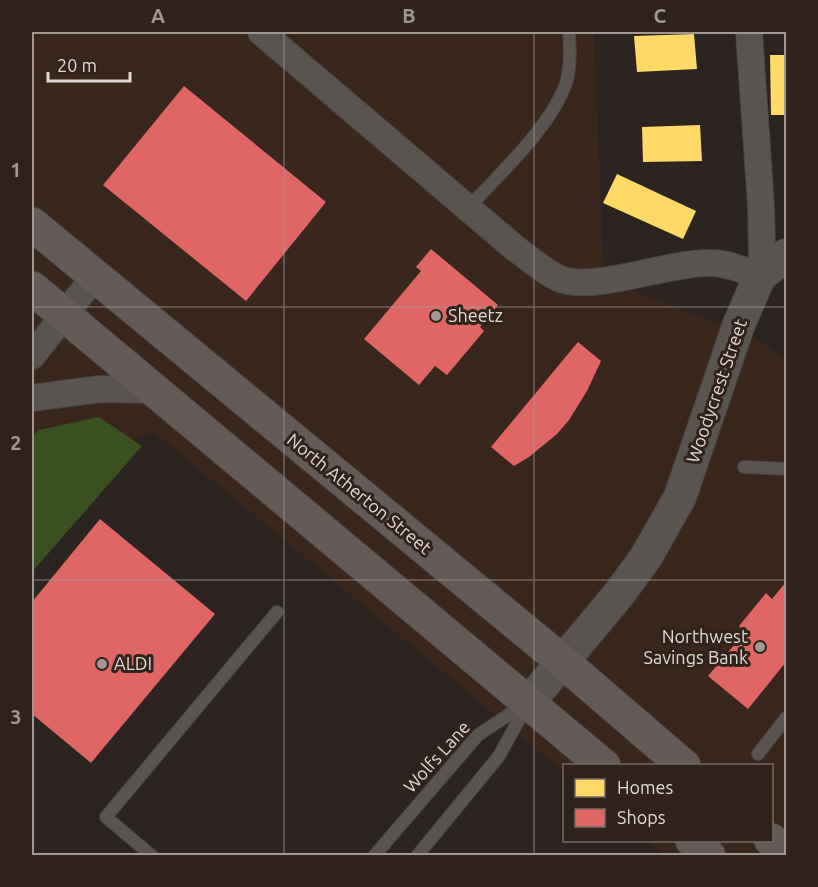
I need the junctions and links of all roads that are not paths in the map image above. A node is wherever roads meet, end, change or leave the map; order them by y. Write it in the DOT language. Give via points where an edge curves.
graph roads {
  1 [pos="261,32"];
  2 [pos="569,32"];
  3 [pos="749,32"];
  4 [pos="467,209"];
  5 [pos="32,224"];
  6 [pos="786,255"];
  7 [pos="94,276"];
  8 [pos="760,276"];
  9 [pos="32,288"];
  10 [pos="64,315"];
  11 [pos="32,356"];
  12 [pos="155,390"];
  13 [pos="32,398"];
  14 [pos="744,467"];
  15 [pos="786,469"];
  16 [pos="277,612"];
  17 [pos="563,662"];
  18 [pos="529,702"];
  19 [pos="786,718"];
  20 [pos="758,754"];
  21 [pos="603,764"];
  22 [pos="683,764"];
  23 [pos="694,842"];
  24 [pos="773,842"];
  25 [pos="786,853"];
  26 [pos="152,855"];
  27 [pos="374,855"];
  28 [pos="417,855"];
  29 [pos="709,855"];
  1 -- 4 [label="street"];
  2 -- 4 [label="lane" via="566,86 547,120"];
  3 -- 8 [label="street, Woodycrest Street" via="761,206"];
  4 -- 8 [label="street" via="558,278 582,284 712,262"];
  5 -- 7 [label="main road, North Atherton Street"];
  6 -- 8 [label="street"];
  7 -- 10 [label="street"];
  7 -- 17 [label="main road, North Atherton Street"];
  8 -- 17 [label="street, Woodycrest Street" via="739,324 680,497 646,557"];
  9 -- 10 [label="main road"];
  10 -- 11 [label="street"];
  10 -- 12 [label="main road"];
  12 -- 13 [label="street" via="100,389"];
  12 -- 18 [label="main road"];
  14 -- 15 [label="lane"];
  16 -- 26 [label="lane" via="106,817"];
  17 -- 18 [label="street, Woodycrest Street"];
  17 -- 22 [label="main road, North Atherton Street"];
  18 -- 21 [label="main road"];
  18 -- 27 [label="lane, Wolfs Lane" via="478,735"];
  18 -- 28 [label="lane" via="499,756"];
  19 -- 20 [label="lane"];
  23 -- 29 [label="main road"];
  24 -- 25 [label="main road"];
}
